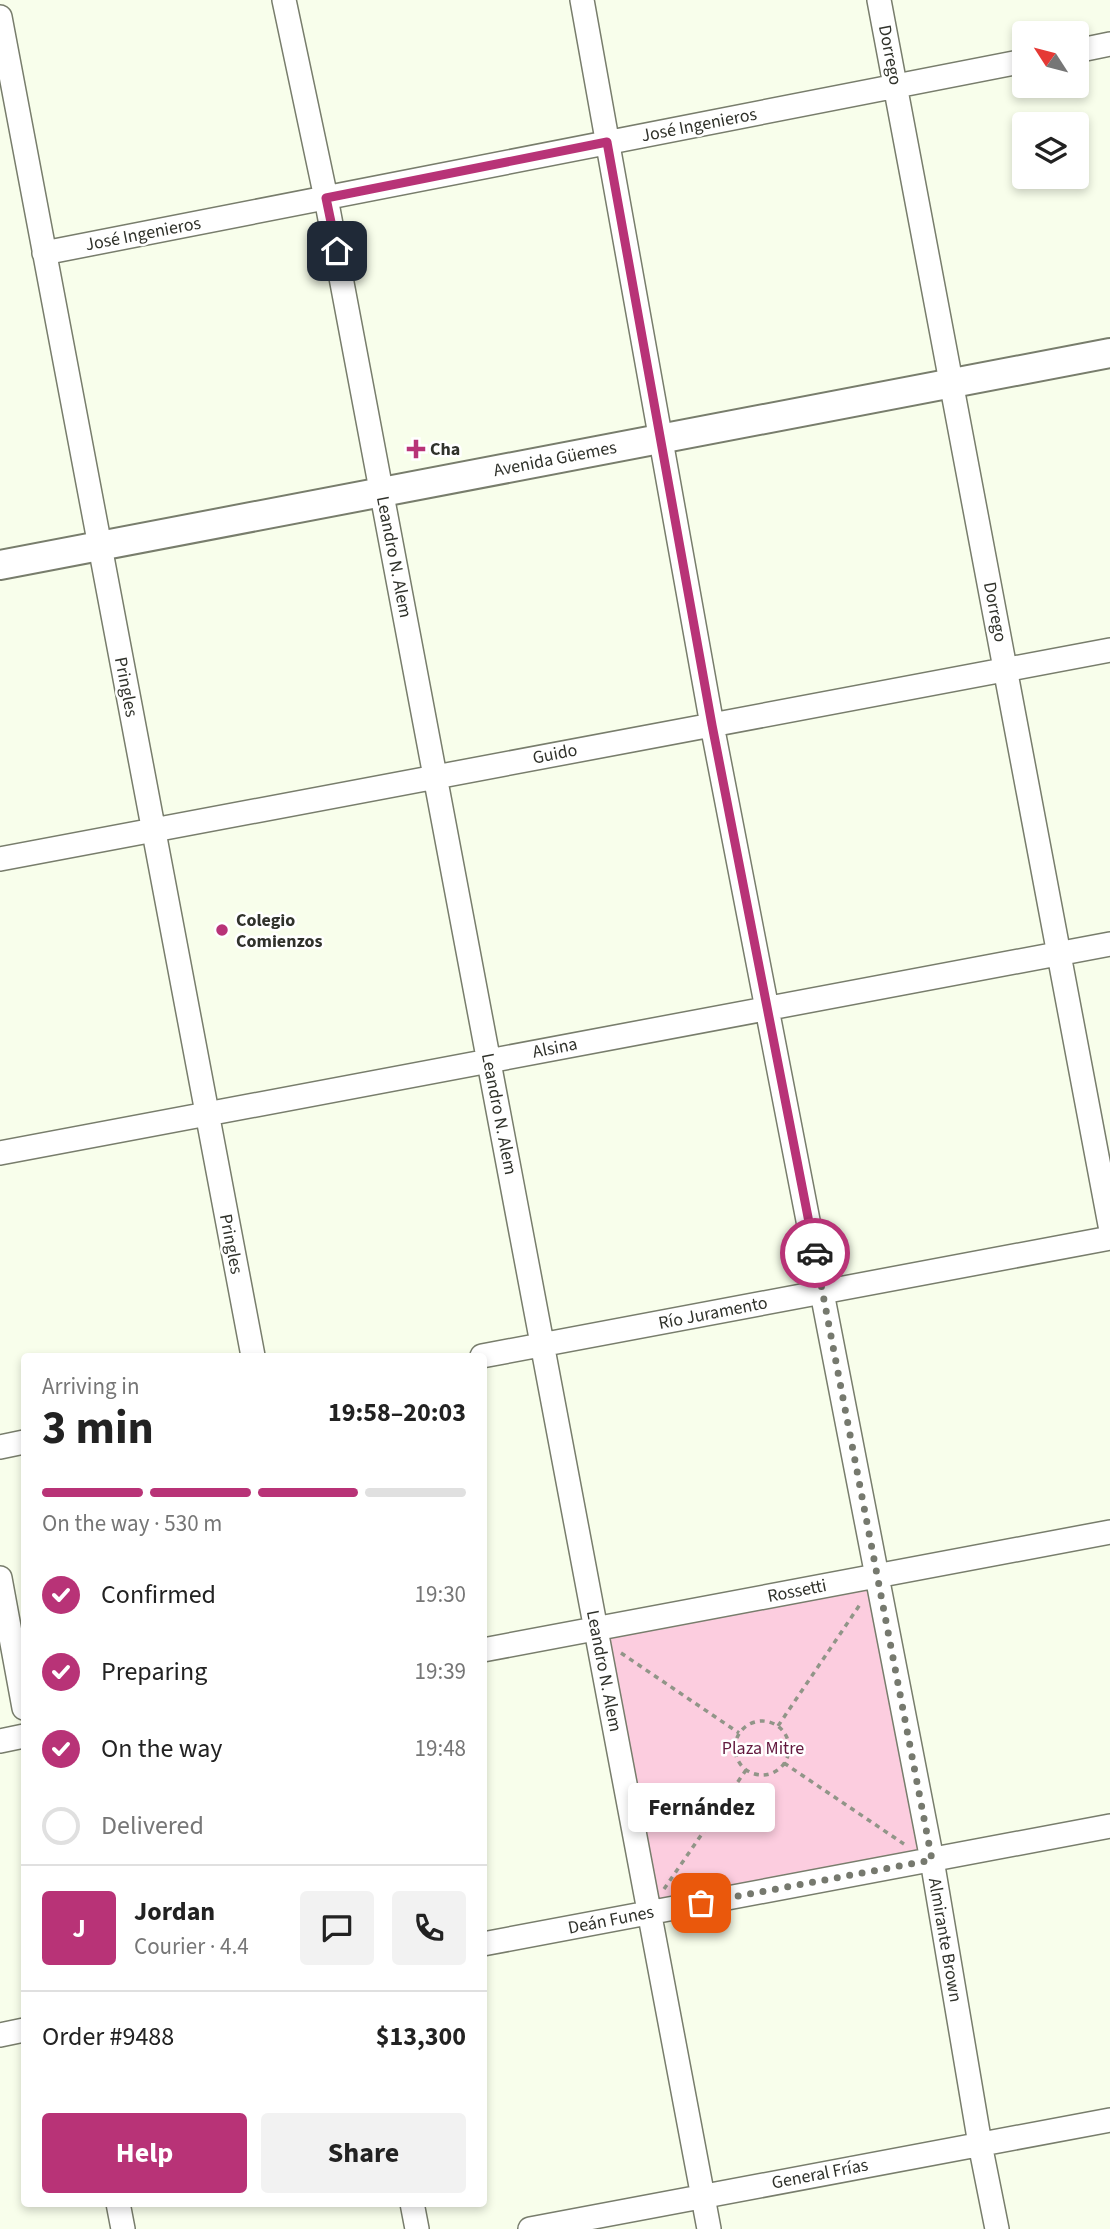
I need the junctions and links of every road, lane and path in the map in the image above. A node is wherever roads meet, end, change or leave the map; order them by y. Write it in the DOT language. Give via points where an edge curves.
graph roads {
  1 [pos="284,0"];
  2 [pos="582,0"];
  3 [pos="879,0"];
  4 [pos="0,17"];
  5 [pos="1110,44"];
  6 [pos="1089,48"];
  7 [pos="1012,63"];
  8 [pos="895,86"];
  9 [pos="607,142"];
  10 [pos="326,198"];
  11 [pos="44,253"];
  12 [pos="1110,353"];
  13 [pos="951,384"];
  14 [pos="660,439"];
  15 [pos="382,493"];
  16 [pos="100,546"];
  17 [pos="0,565"];
  18 [pos="1110,650"];
  19 [pos="1005,670"];
  20 [pos="712,725"];
  21 [pos="436,777"];
  22 [pos="153,830"];
  23 [pos="0,859"];
  24 [pos="1110,944"];
  25 [pos="1059,954"];
  26 [pos="768,1009"];
  27 [pos="489,1061"];
  28 [pos="207,1114"];
  29 [pos="0,1153"];
  30 [pos="1110,1225"];
  31 [pos="1110,1238"];
  32 [pos="823,1292"];
  33 [pos="543,1345"];
  34 [pos="252,1353"];
  35 [pos="487,1355"];
  36 [pos="21,1443"];
  37 [pos="0,1447"];
  38 [pos="1110,1532"];
  39 [pos="876,1576"];
  40 [pos="0,1578"];
  41 [pos="862,1602"];
  42 [pos="596,1629"];
  43 [pos="487,1649"];
  44 [pos="616,1649"];
  45 [pos="21,1693"];
  46 [pos="778,1726"];
  47 [pos="740,1733"];
  48 [pos="21,1737"];
  49 [pos="0,1741"];
  50 [pos="784,1763"];
  51 [pos="746,1770"];
  52 [pos="1110,1826"];
  53 [pos="909,1847"];
  54 [pos="932,1860"];
  55 [pos="655,1903"];
  56 [pos="487,1943"];
  57 [pos="21,2031"];
  58 [pos="0,2035"];
  59 [pos="1110,2120"];
  60 [pos="980,2144"];
  61 [pos="703,2196"];
  62 [pos="119,2207"];
  63 [pos="413,2207"];
  64 [pos="122,2229"];
  65 [pos="417,2229"];
  66 [pos="530,2229"];
  67 [pos="709,2229"];
  68 [pos="997,2229"];
  1 -- 10 [label="street, Leandro N. Alem"];
  2 -- 9 [label="street, Almirante Brown"];
  3 -- 8 [label="street, Dorrego"];
  4 -- 11 [label="street, Pringles"];
  5 -- 6 [label="street"];
  7 -- 8 [label="street, José Ingenieros"];
  8 -- 9 [label="street, José Ingenieros"];
  8 -- 13 [label="street, Dorrego"];
  9 -- 10 [label="street, José Ingenieros"];
  9 -- 14 [label="street, Almirante Brown"];
  10 -- 11 [label="street, José Ingenieros"];
  10 -- 15 [label="street, Leandro N. Alem"];
  11 -- 16 [label="street, Pringles"];
  12 -- 13 [label="main road, Avenida Güemes"];
  13 -- 14 [label="main road, Avenida Güemes"];
  13 -- 19 [label="street, Dorrego"];
  14 -- 15 [label="main road, Avenida Güemes"];
  14 -- 20 [label="street, Almirante Brown"];
  15 -- 16 [label="main road, Avenida Güemes"];
  15 -- 21 [label="street, Leandro N. Alem"];
  16 -- 17 [label="main road, Avenida Güemes"];
  16 -- 22 [label="street, Pringles"];
  18 -- 19 [label="street, Guido"];
  19 -- 20 [label="street, Guido"];
  19 -- 25 [label="street, Dorrego"];
  20 -- 21 [label="street, Guido"];
  20 -- 26 [label="street, Almirante Brown"];
  21 -- 22 [label="street, Guido"];
  21 -- 27 [label="street, Leandro N. Alem"];
  22 -- 23 [label="street, Guido"];
  22 -- 28 [label="street, Pringles"];
  24 -- 25 [label="street, Alsina"];
  25 -- 26 [label="street, Alsina"];
  25 -- 30 [label="street, Dorrego"];
  26 -- 27 [label="street, Alsina"];
  26 -- 32 [label="street, Almirante Brown"];
  27 -- 28 [label="street, Alsina"];
  27 -- 33 [label="street, Leandro N. Alem"];
  28 -- 29 [label="street, Alsina"];
  28 -- 34 [label="street, Pringles"];
  31 -- 32 [label="street, Río Juramento"];
  32 -- 33 [label="street, Río Juramento"];
  32 -- 39 [label="street, Almirante Brown"];
  33 -- 35 [label="street, Río Juramento"];
  33 -- 42 [label="street, Leandro N. Alem"];
  36 -- 37 [label="street"];
  38 -- 39 [label="street, Rossetti"];
  39 -- 42 [label="street, Rossetti"];
  39 -- 54 [label="street, Almirante Brown"];
  40 -- 45 [label="street"];
  41 -- 46 [label="path"];
  42 -- 43 [label="street, Rossetti"];
  42 -- 55 [label="street, Leandro N. Alem"];
  44 -- 47 [label="path"];
  46 -- 47 [label="path" via="758,1722"];
  46 -- 50 [label="path" via="789,1747"];
  47 -- 51 [label="path" via="735,1746"];
  48 -- 49 [label="street"];
  50 -- 51 [label="path" via="767,1774"];
  50 -- 53 [label="path"];
  51 -- 55 [label="path"];
  52 -- 54 [label="street, Deán Funes"];
  54 -- 55 [label="street, Deán Funes"];
  54 -- 60 [label="street, Almirante Brown"];
  55 -- 56 [label="street, Deán Funes"];
  55 -- 61 [label="street, Leandro N. Alem"];
  57 -- 58 [label="street"];
  59 -- 60 [label="street, General Frías"];
  60 -- 61 [label="street, General Frías"];
  60 -- 68 [label="street, Almirante Brown"];
  61 -- 66 [label="street, General Frías"];
  61 -- 67 [label="street, Leandro N. Alem"];
  62 -- 64 [label="street"];
  63 -- 65 [label="street"];
}
